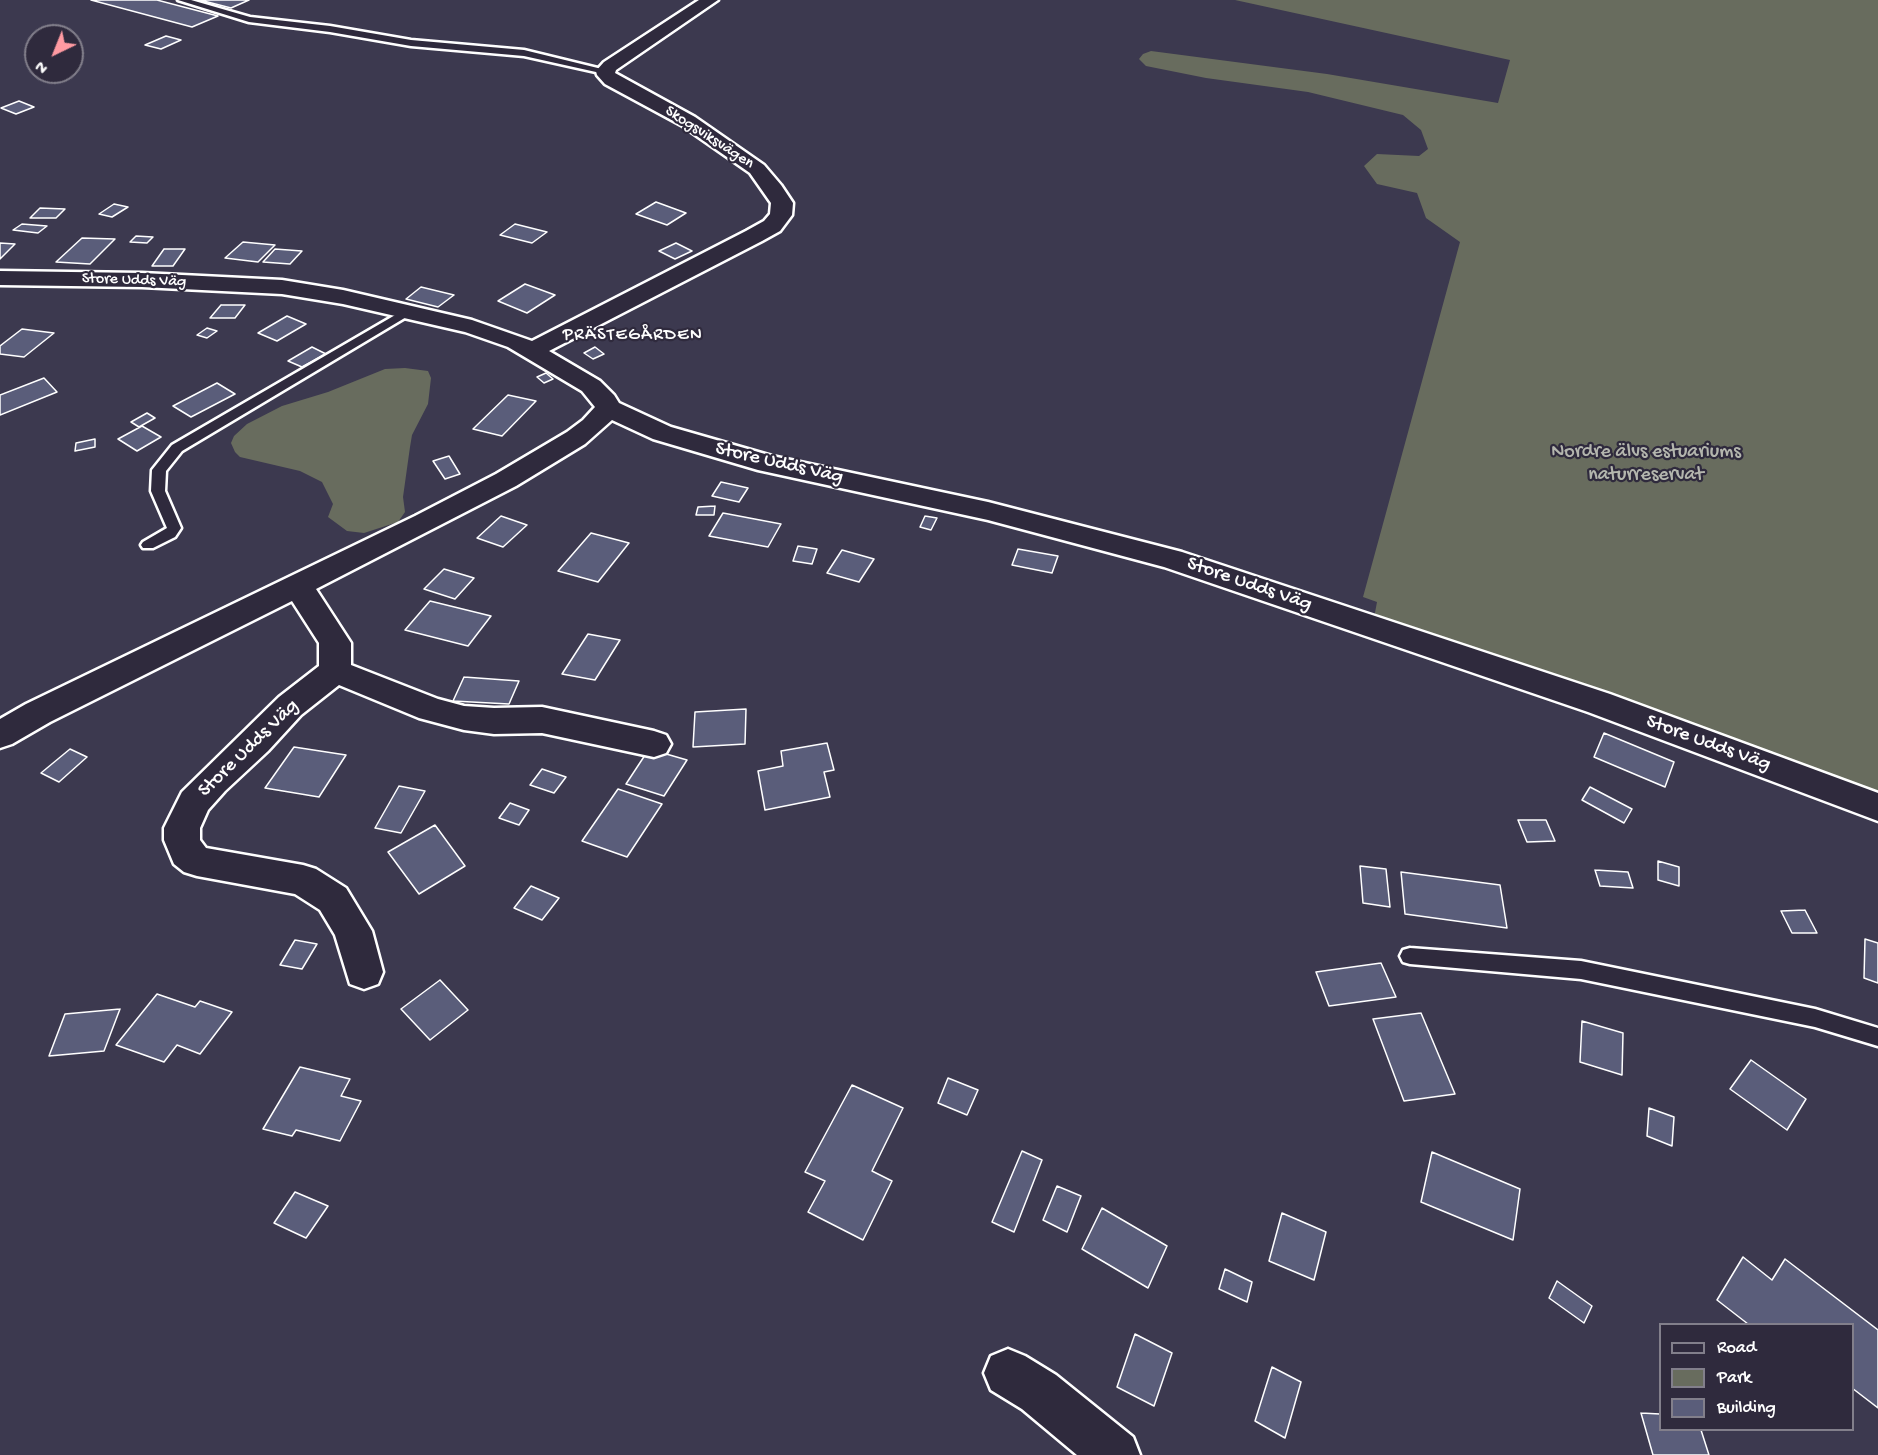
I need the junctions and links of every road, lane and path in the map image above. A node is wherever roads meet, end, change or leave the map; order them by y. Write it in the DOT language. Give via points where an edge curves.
graph roads {
  1 [pos="182,0"];
  2 [pos="710,0"];
  3 [pos="605,71"];
  4 [pos="0,278"];
  5 [pos="409,311"];
  6 [pos="532,350"];
  7 [pos="608,408"];
  8 [pos="148,545"];
  9 [pos="297,587"];
  10 [pos="335,671"];
  11 [pos="0,735"];
  12 [pos="654,744"];
  13 [pos="1878,807"];
  14 [pos="1410,956"];
  15 [pos="364,972"];
  16 [pos="1878,1037"];
  17 [pos="1008,1373"];
  18 [pos="1115,1455"];
  1 -- 3 [label="lane" via="249,19 411,43 524,53"];
  2 -- 3 [label="street"];
  3 -- 6 [label="street, Skogsviksvägen" via="610,80 688,121 757,169 782,203 781,215 772,226 754,236"];
  4 -- 5 [label="street, Store Udds Väg" via="282,287"];
  5 -- 6 [label="street, Store Udds Väg" via="472,327"];
  5 -- 8 [label="lane" via="177,448 159,470 158,491 174,528"];
  6 -- 7 [label="street, Store Udds Väg" via="591,386"];
  7 -- 9 [label="street" via="592,426 545,459"];
  7 -- 13 [label="street, Store Udds Väg" via="662,433 768,464 988,511 1172,559 1599,703"];
  9 -- 10 [label="street" via="336,643"];
  9 -- 11 [label="street"];
  10 -- 12 [label="street" via="464,718 542,720"];
  10 -- 15 [label="street, Store Udds Väg" via="290,706 213,781 194,802 182,828 182,840 187,853 197,861 303,880 333,899 353,931"];
  14 -- 16 [label="lane" via="1581,970 1815,1018"];
  17 -- 18 [label="street" via="1039,1392"];
}
